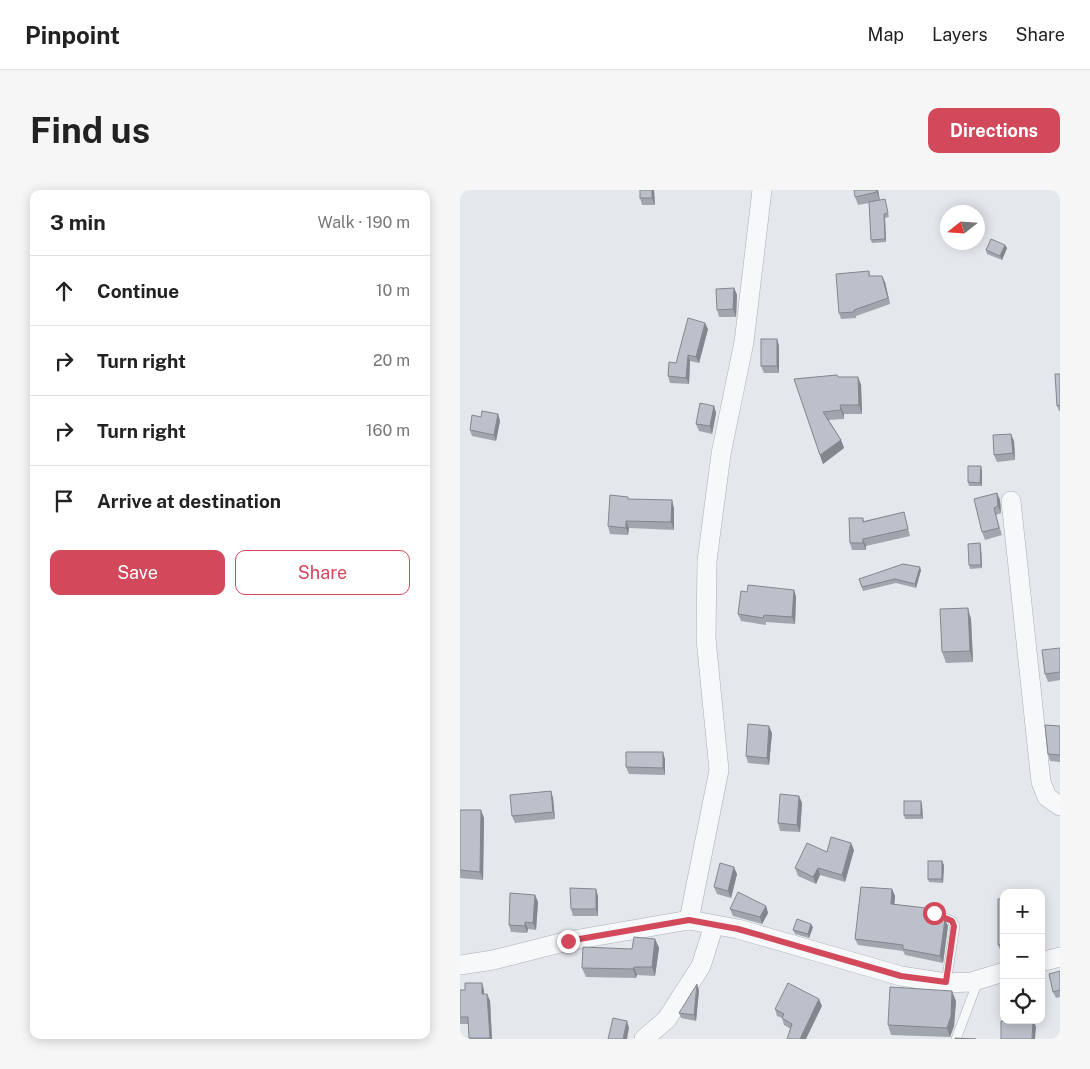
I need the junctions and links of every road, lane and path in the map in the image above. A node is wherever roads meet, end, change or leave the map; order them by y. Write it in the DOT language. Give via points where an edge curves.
graph roads {
  1 [pos="762,190"];
  2 [pos="1011,501"];
  3 [pos="1060,806"];
  4 [pos="934,913"];
  5 [pos="689,920"];
  6 [pos="714,925"];
  7 [pos="1060,957"];
  8 [pos="1045,961"];
  9 [pos="460,966"];
  10 [pos="1000,973"];
  11 [pos="978,981"];
  12 [pos="946,982"];
  13 [pos="644,1039"];
  14 [pos="956,1039"];
  1 -- 5 [label="street" via="744,342 721,454 707,561 706,639 719,770"];
  2 -- 3 [label="street" via="1041,782 1047,797"];
  4 -- 12 [label="lane" via="952,921 954,926"];
  5 -- 6 [label="street"];
  5 -- 9 [label="street" via="568,941"];
  6 -- 12 [label="street" via="901,976"];
  6 -- 13 [label="street" via="701,966 667,1019"];
  7 -- 8 [label="street"];
  10 -- 11 [label="street"];
  11 -- 12 [label="street"];
  11 -- 14 [label="lane"];
}
